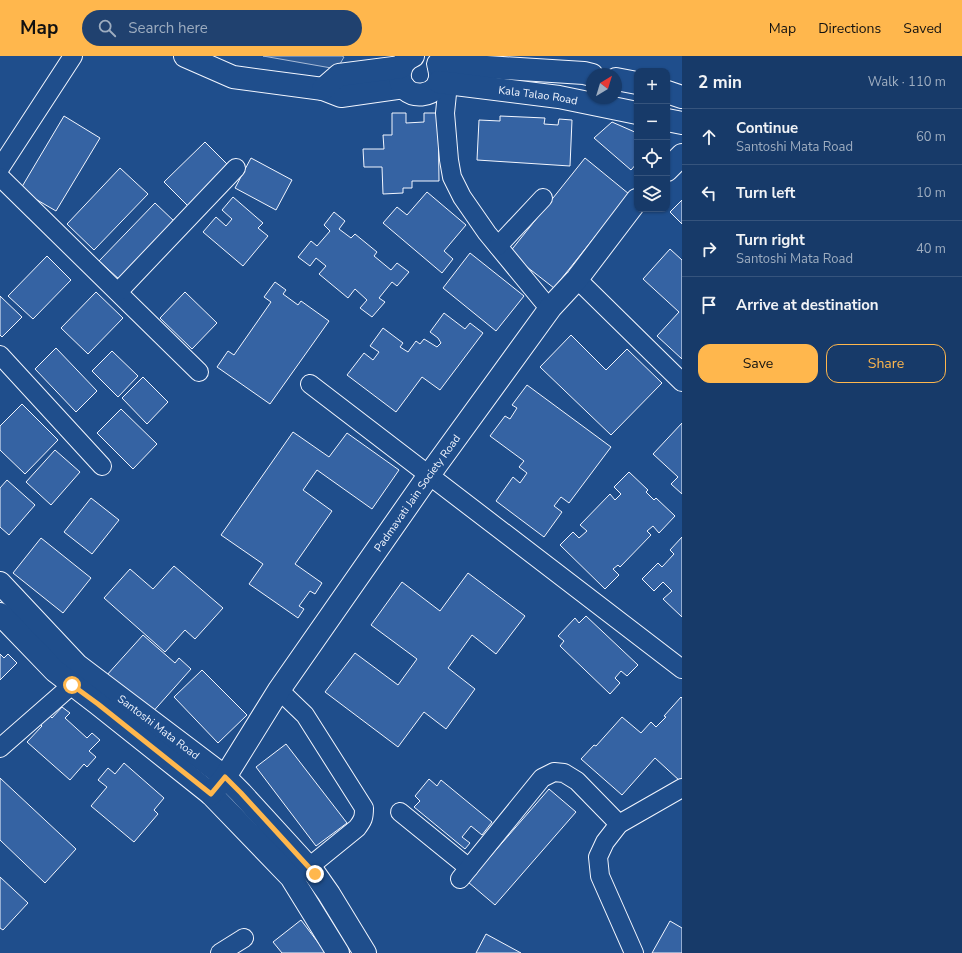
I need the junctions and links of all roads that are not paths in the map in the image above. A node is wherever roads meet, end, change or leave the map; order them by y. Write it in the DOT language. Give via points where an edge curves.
graph roads {
  1 [pos="73,56"];
  2 [pos="185,56"];
  3 [pos="426,68"];
  4 [pos="586,74"];
  5 [pos="622,80"];
  6 [pos="634,82"];
  7 [pos="670,93"];
  8 [pos="682,97"];
  9 [pos="634,106"];
  10 [pos="670,121"];
  11 [pos="682,123"];
  12 [pos="682,155"];
  13 [pos="670,167"];
  14 [pos="0,168"];
  15 [pos="236,168"];
  16 [pos="0,177"];
  17 [pos="543,198"];
  18 [pos="634,204"];
  19 [pos="498,246"];
  20 [pos="577,279"];
  21 [pos="118,292"];
  22 [pos="551,307"];
  23 [pos="0,355"];
  24 [pos="199,372"];
  25 [pos="682,382"];
  26 [pos="310,384"];
  27 [pos="102,466"];
  28 [pos="429,475"];
  29 [pos="0,583"];
  30 [pos="0,614"];
  31 [pos="682,669"];
  32 [pos="72,685"];
  33 [pos="279,690"];
  34 [pos="0,748"];
  35 [pos="225,777"];
  36 [pos="682,788"];
  37 [pos="211,794"];
  38 [pos="400,812"];
  39 [pos="619,824"];
  40 [pos="305,873"];
  41 [pos="244,938"];
  42 [pos="220,953"];
  43 [pos="338,953"];
  44 [pos="365,953"];
  45 [pos="634,953"];
  1 -- 14 [label="street"];
  2 -- 3 [label="street, Kala Talao Road" via="233,77 322,89 341,96"];
  3 -- 4 [label="street, Kala Talao Road"];
  3 -- 9 [label="street, Kala Talao Road" via="559,97"];
  3 -- 19 [label="street" via="445,113 452,177 462,197"];
  5 -- 6 [label="street"];
  7 -- 8 [label="street"];
  10 -- 11 [label="street"];
  12 -- 13 [label="street"];
  15 -- 21 [label="street"];
  16 -- 21 [label="street"];
  17 -- 19 [label="street"];
  18 -- 20 [label="street, Padmavati Jain Society Road"];
  19 -- 22 [label="street" via="543,301"];
  20 -- 22 [label="street, Padmavati Jain Society Road"];
  20 -- 25 [label="street"];
  21 -- 24 [label="street"];
  22 -- 28 [label="street, Padmavati Jain Society Road"];
  23 -- 27 [label="street"];
  26 -- 28 [label="street"];
  28 -- 31 [label="street"];
  28 -- 33 [label="street, Padmavati Jain Society Road"];
  29 -- 35 [label="street, Santoshi Mata Road" via="77,665"];
  30 -- 32 [label="street, Santoshi Mata Road"];
  32 -- 34 [label="street"];
  32 -- 37 [label="street, Santoshi Mata Road"];
  33 -- 35 [label="street, Padmavati Jain Society Road"];
  33 -- 40 [label="street" via="305,715 364,808 363,820 357,828"];
  35 -- 37 [label="street, Padmavati Jain Society Road"];
  35 -- 40 [label="street, Santoshi Mata Road" via="241,793"];
  36 -- 39 [label="street"];
  37 -- 40 [label="street, Santoshi Mata Road"];
  38 -- 39 [label="street" via="465,873 542,778 554,772 564,773 577,781"];
  39 -- 45 [label="street" via="605,842 598,857 600,876"];
  40 -- 43 [label="street" via="314,913"];
  40 -- 44 [label="street" via="329,894"];
  41 -- 42 [label="street"];
}
